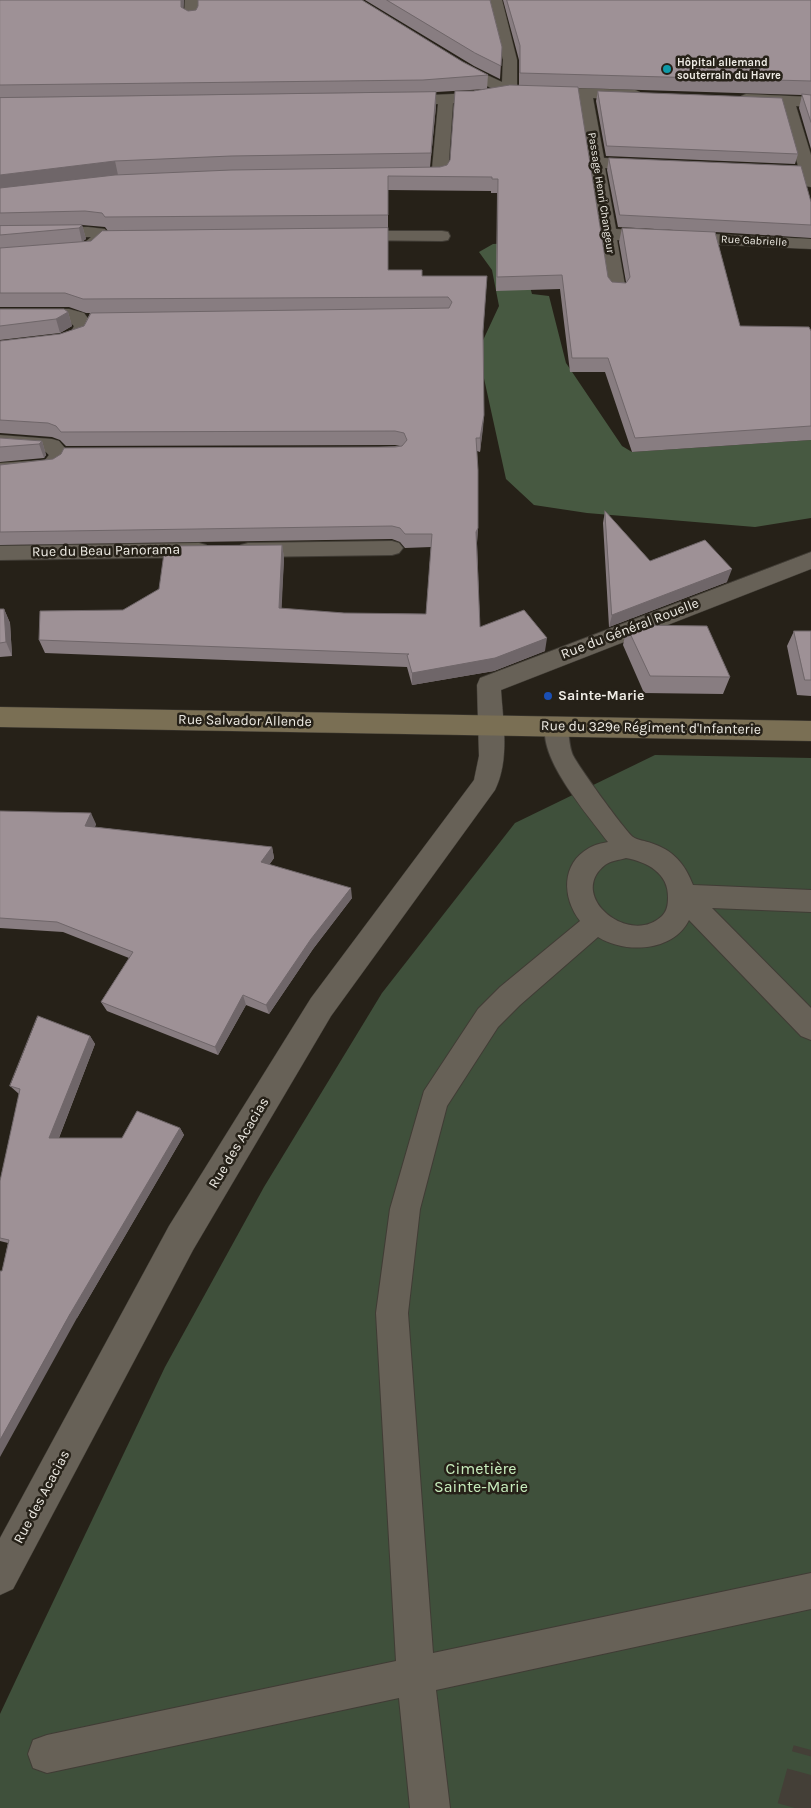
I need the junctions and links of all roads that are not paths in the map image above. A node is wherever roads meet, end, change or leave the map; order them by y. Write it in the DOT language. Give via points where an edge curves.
graph roads {
  1 [pos="192,0"];
  2 [pos="495,0"];
  3 [pos="191,18"];
  4 [pos="468,71"];
  5 [pos="509,92"];
  6 [pos="585,94"];
  7 [pos="652,96"];
  8 [pos="446,99"];
  9 [pos="729,99"];
  10 [pos="383,100"];
  11 [pos="787,101"];
  12 [pos="811,102"];
  13 [pos="596,162"];
  14 [pos="663,165"];
  15 [pos="750,168"];
  16 [pos="388,174"];
  17 [pos="809,176"];
  18 [pos="0,233"];
  19 [pos="608,234"];
  20 [pos="338,236"];
  21 [pos="442,236"];
  22 [pos="101,238"];
  23 [pos="121,238"];
  24 [pos="811,244"];
  25 [pos="0,256"];
  26 [pos="617,291"];
  27 [pos="0,316"];
  28 [pos="82,320"];
  29 [pos="102,320"];
  30 [pos="0,348"];
  31 [pos="0,442"];
  32 [pos="0,470"];
  33 [pos="392,548"];
  34 [pos="0,552"];
  35 [pos="811,560"];
  36 [pos="785,570"];
  37 [pos="811,573"];
  38 [pos="0,717"];
  39 [pos="491,726"];
  40 [pos="556,726"];
  41 [pos="811,731"];
  42 [pos="626,848"];
  43 [pos="683,896"];
  44 [pos="811,901"];
  45 [pos="596,923"];
  46 [pos="811,1027"];
  47 [pos="0,1576"];
  48 [pos="811,1591"];
  49 [pos="416,1675"];
  50 [pos="47,1754"];
  51 [pos="430,1808"];
  1 -- 3 [label="lane"];
  2 -- 5 [label="street" via="510,60"];
  4 -- 5 [label="street"];
  5 -- 6 [label="street"];
  5 -- 8 [label="street"];
  6 -- 7 [label="street"];
  6 -- 13 [label="street, Passage Henri Changeur"];
  8 -- 10 [label="street"];
  8 -- 16 [label="street" via="440,174"];
  9 -- 11 [label="street"];
  11 -- 12 [label="street"];
  11 -- 17 [label="street"];
  13 -- 14 [label="street"];
  13 -- 19 [label="street, Passage Henri Changeur"];
  15 -- 17 [label="street"];
  18 -- 22 [label="street" via="88,232 99,234"];
  19 -- 24 [label="street, Rue Gabrielle"];
  19 -- 26 [label="street, Passage Henri Changeur"];
  20 -- 21 [label="lane"];
  22 -- 23 [label="lane"];
  22 -- 25 [label="street" via="88,249"];
  27 -- 28 [label="street" via="69,315"];
  28 -- 29 [label="lane"];
  28 -- 30 [label="street" via="82,331 75,337"];
  31 -- 32 [label="street" via="52,446 70,454 50,466"];
  33 -- 34 [label="lane, Rue du Beau Panorama"];
  35 -- 36 [label="street, Rue du Général Rouelle"];
  36 -- 37 [label="street"];
  36 -- 39 [label="street, Rue du Général Rouelle" via="489,684"];
  38 -- 39 [label="street, Rue Salvador Allende"];
  39 -- 40 [label="street, Rue du 329e Régiment d'Infanterie"];
  39 -- 47 [label="street, Rue des Acacias" via="492,756 486,784 316,1016 181,1238"];
  40 -- 41 [label="street, Rue du 329e Régiment d'Infanterie"];
  40 -- 42 [label="lane" via="560,754 572,776"];
  42 -- 43 [label="lane" via="643,850 658,857 671,868"];
  42 -- 45 [label="lane" via="609,850 584,867 579,881 579,896"];
  43 -- 44 [label="lane"];
  43 -- 45 [label="lane" via="673,922 646,936 628,937"];
  43 -- 46 [label="lane"];
  45 -- 49 [label="lane" via="488,1018 434,1100 405,1209 392,1313"];
  48 -- 49 [label="lane"];
  49 -- 50 [label="lane"];
  49 -- 51 [label="lane"];
}
